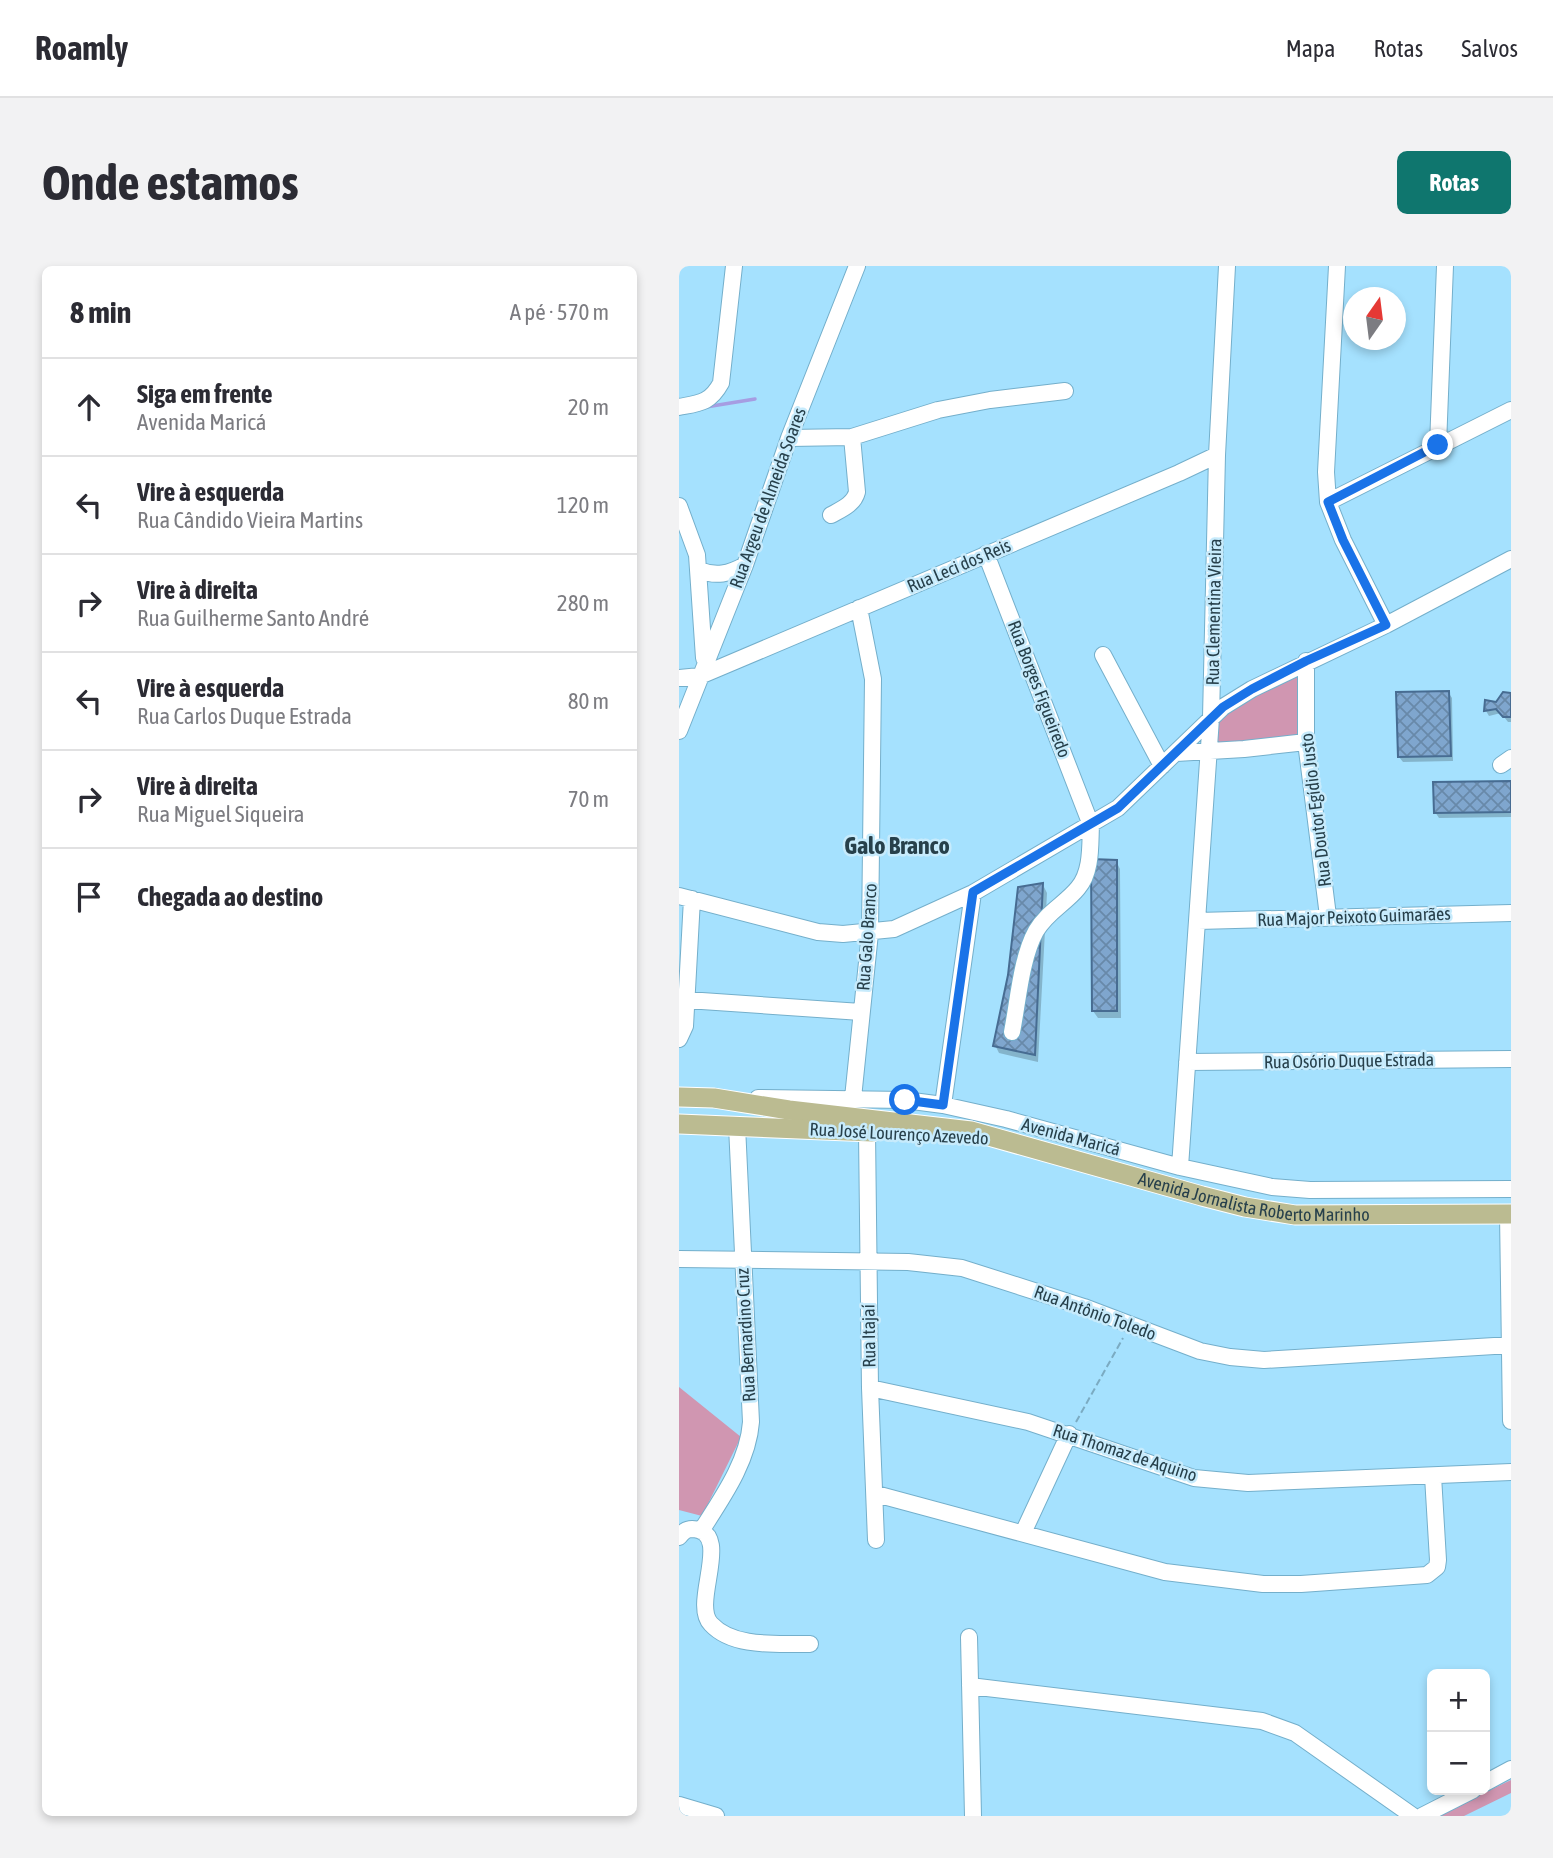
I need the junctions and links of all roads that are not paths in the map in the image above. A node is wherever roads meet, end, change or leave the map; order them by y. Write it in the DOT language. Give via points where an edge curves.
graph roads {
  1 [pos="734,266"];
  2 [pos="857,266"];
  3 [pos="1227,266"];
  4 [pos="1337,266"];
  5 [pos="1445,266"];
  6 [pos="1065,391"];
  7 [pos="679,407"];
  8 [pos="1511,410"];
  9 [pos="852,437"];
  10 [pos="789,438"];
  11 [pos="1438,445"];
  12 [pos="1217,456"];
  13 [pos="1328,502"];
  14 [pos="679,506"];
  15 [pos="831,515"];
  16 [pos="686,545"];
  17 [pos="986,554"];
  18 [pos="1511,559"];
  19 [pos="745,565"];
  20 [pos="699,570"];
  21 [pos="859,608"];
  22 [pos="1386,625"];
  23 [pos="1103,655"];
  24 [pos="1306,661"];
  25 [pos="702,669"];
  26 [pos="679,678"];
  27 [pos="1211,718"];
  28 [pos="679,731"];
  29 [pos="1306,742"];
  30 [pos="1209,752"];
  31 [pos="1176,753"];
  32 [pos="1162,766"];
  33 [pos="1091,825"];
  34 [pos="973,892"];
  35 [pos="686,897"];
  36 [pos="1511,913"];
  37 [pos="1328,916"];
  38 [pos="1198,922"];
  39 [pos="870,933"];
  40 [pos="687,1000"];
  41 [pos="861,1012"];
  42 [pos="1012,1032"];
  43 [pos="679,1040"];
  44 [pos="1511,1059"];
  45 [pos="1187,1062"];
  46 [pos="679,1097"];
  47 [pos="714,1098"];
  48 [pos="853,1098"];
  49 [pos="943,1105"];
  50 [pos="679,1124"];
  51 [pos="737,1126"];
  52 [pos="867,1132"];
  53 [pos="1003,1140"];
  54 [pos="1180,1167"];
  55 [pos="1511,1189"];
  56 [pos="1509,1214"];
  57 [pos="679,1259"];
  58 [pos="743,1260"];
  59 [pos="867,1262"];
  60 [pos="1510,1345"];
  61 [pos="870,1388"];
  62 [pos="1511,1421"];
  63 [pos="1069,1434"];
  64 [pos="1511,1472"];
  65 [pos="1433,1476"];
  66 [pos="876,1494"];
  67 [pos="701,1531"];
  68 [pos="1023,1533"];
  69 [pos="679,1537"];
  70 [pos="876,1539"];
  71 [pos="969,1637"];
  72 [pos="810,1644"];
  73 [pos="970,1686"];
  74 [pos="1511,1769"];
  75 [pos="1490,1780"];
  76 [pos="1463,1795"];
  77 [pos="685,1810"];
  78 [pos="716,1816"];
  79 [pos="973,1816"];
  80 [pos="1413,1816"];
  81 [pos="1422,1816"];
  1 -- 7 [label="street" via="721,383 704,402"];
  2 -- 10 [label="street, Rua Argeu de Almeida Soares"];
  3 -- 12 [label="street, Rua Clementina Vieira"];
  4 -- 13 [label="street"];
  5 -- 11 [label="street"];
  6 -- 9 [label="street" via="938,410"];
  8 -- 11 [label="street"];
  9 -- 10 [label="street"];
  9 -- 15 [label="street" via="856,497"];
  10 -- 19 [label="street, Rua Argeu de Almeida Soares"];
  11 -- 13 [label="street"];
  12 -- 17 [label="street, Rua Leci dos Reis"];
  12 -- 27 [label="street, Rua Clementina Vieira"];
  13 -- 22 [label="street"];
  14 -- 16 [label="street"];
  16 -- 20 [label="street"];
  17 -- 21 [label="street, Rua Leci dos Reis"];
  17 -- 33 [label="street, Rua Borges Figueiredo"];
  18 -- 22 [label="street"];
  19 -- 20 [label="street" via="722,574"];
  19 -- 25 [label="street, Rua Argeu de Almeida Soares"];
  20 -- 25 [label="street"];
  21 -- 25 [label="street, Rua Leci dos Reis"];
  21 -- 39 [label="street, Rua Galo Branco" via="873,679"];
  22 -- 24 [label="street"];
  23 -- 32 [label="street"];
  24 -- 27 [label="street" via="1252,689"];
  24 -- 29 [label="street, Rua Doutor Egídio Justo"];
  25 -- 26 [label="street, Rua Leci dos Reis"];
  25 -- 28 [label="street, Rua Argeu de Almeida Soares"];
  27 -- 30 [label="street, Rua Clementina Vieira"];
  27 -- 31 [label="street"];
  29 -- 30 [label="street"];
  29 -- 37 [label="street, Rua Doutor Egídio Justo"];
  30 -- 31 [label="street"];
  30 -- 38 [label="street, Rua Clementina Vieira"];
  31 -- 32 [label="street"];
  32 -- 33 [label="street" via="1118,808"];
  33 -- 34 [label="street"];
  33 -- 42 [label="street" via="1087,869 1079,887 1035,932"];
  34 -- 39 [label="street" via="894,929"];
  34 -- 49 [label="street"];
  35 -- 39 [label="street" via="818,932"];
  35 -- 40 [label="street"];
  36 -- 37 [label="street, Rua Major Peixoto Guimarães"];
  37 -- 38 [label="street, Rua Major Peixoto Guimarães"];
  38 -- 45 [label="street, Rua Clementina Vieira"];
  39 -- 41 [label="street, Rua Galo Branco"];
  40 -- 41 [label="street"];
  40 -- 43 [label="street"];
  41 -- 48 [label="street, Rua Galo Branco"];
  44 -- 45 [label="street, Rua Osório Duque Estrada"];
  45 -- 54 [label="street, Rua Clementina Vieira"];
  46 -- 47 [label="main road, Rua José Lourenço Azevedo"];
  47 -- 48 [label="street, Avenida Maricá"];
  47 -- 53 [label="main road, Rua José Lourenço Azevedo" via="971,1131"];
  48 -- 49 [label="street, Avenida Maricá"];
  49 -- 54 [label="street, Avenida Maricá"];
  50 -- 51 [label="main road, Rua José Lourenço Azevedo"];
  51 -- 52 [label="main road, Rua José Lourenço Azevedo"];
  51 -- 58 [label="street, Rua Bernardino Cruz"];
  52 -- 53 [label="main road, Rua José Lourenço Azevedo"];
  52 -- 59 [label="street, Rua Itajaí"];
  53 -- 56 [label="main road, Avenida Jornalista Roberto Marinho" via="1202,1196 1295,1215"];
  54 -- 55 [label="street, Avenida Maricá" via="1243,1182 1310,1190"];
  56 -- 60 [label="street"];
  57 -- 58 [label="street, Rua Antônio Toledo"];
  58 -- 59 [label="street, Rua Antônio Toledo"];
  58 -- 67 [label="street, Rua Bernardino Cruz" via="750,1440 726,1493"];
  59 -- 60 [label="street, Rua Antônio Toledo" via="908,1262 993,1276 1199,1351 1230,1357 1264,1360"];
  59 -- 61 [label="street, Rua Itajaí"];
  60 -- 62 [label="street"];
  61 -- 63 [label="street, Rua Thomaz de Aquino"];
  61 -- 66 [label="street, Rua Itajaí"];
  63 -- 65 [label="street, Rua Thomaz de Aquino" via="1181,1474 1222,1482"];
  63 -- 68 [label="street"];
  64 -- 65 [label="street, Rua Thomaz de Aquino"];
  65 -- 68 [label="street" via="1439,1560 1427,1575 1301,1584 1228,1580 1164,1572"];
  66 -- 68 [label="street"];
  66 -- 70 [label="street, Rua Itajaí"];
  67 -- 69 [label="street" via="686,1530"];
  67 -- 72 [label="street" via="710,1539 713,1551 705,1595 708,1622 750,1642"];
  71 -- 73 [label="street"];
  73 -- 79 [label="street"];
  73 -- 80 [label="street" via="1262,1721 1295,1733"];
  74 -- 75 [label="street"];
  76 -- 81 [label="street"];
  77 -- 78 [label="street"];
}
